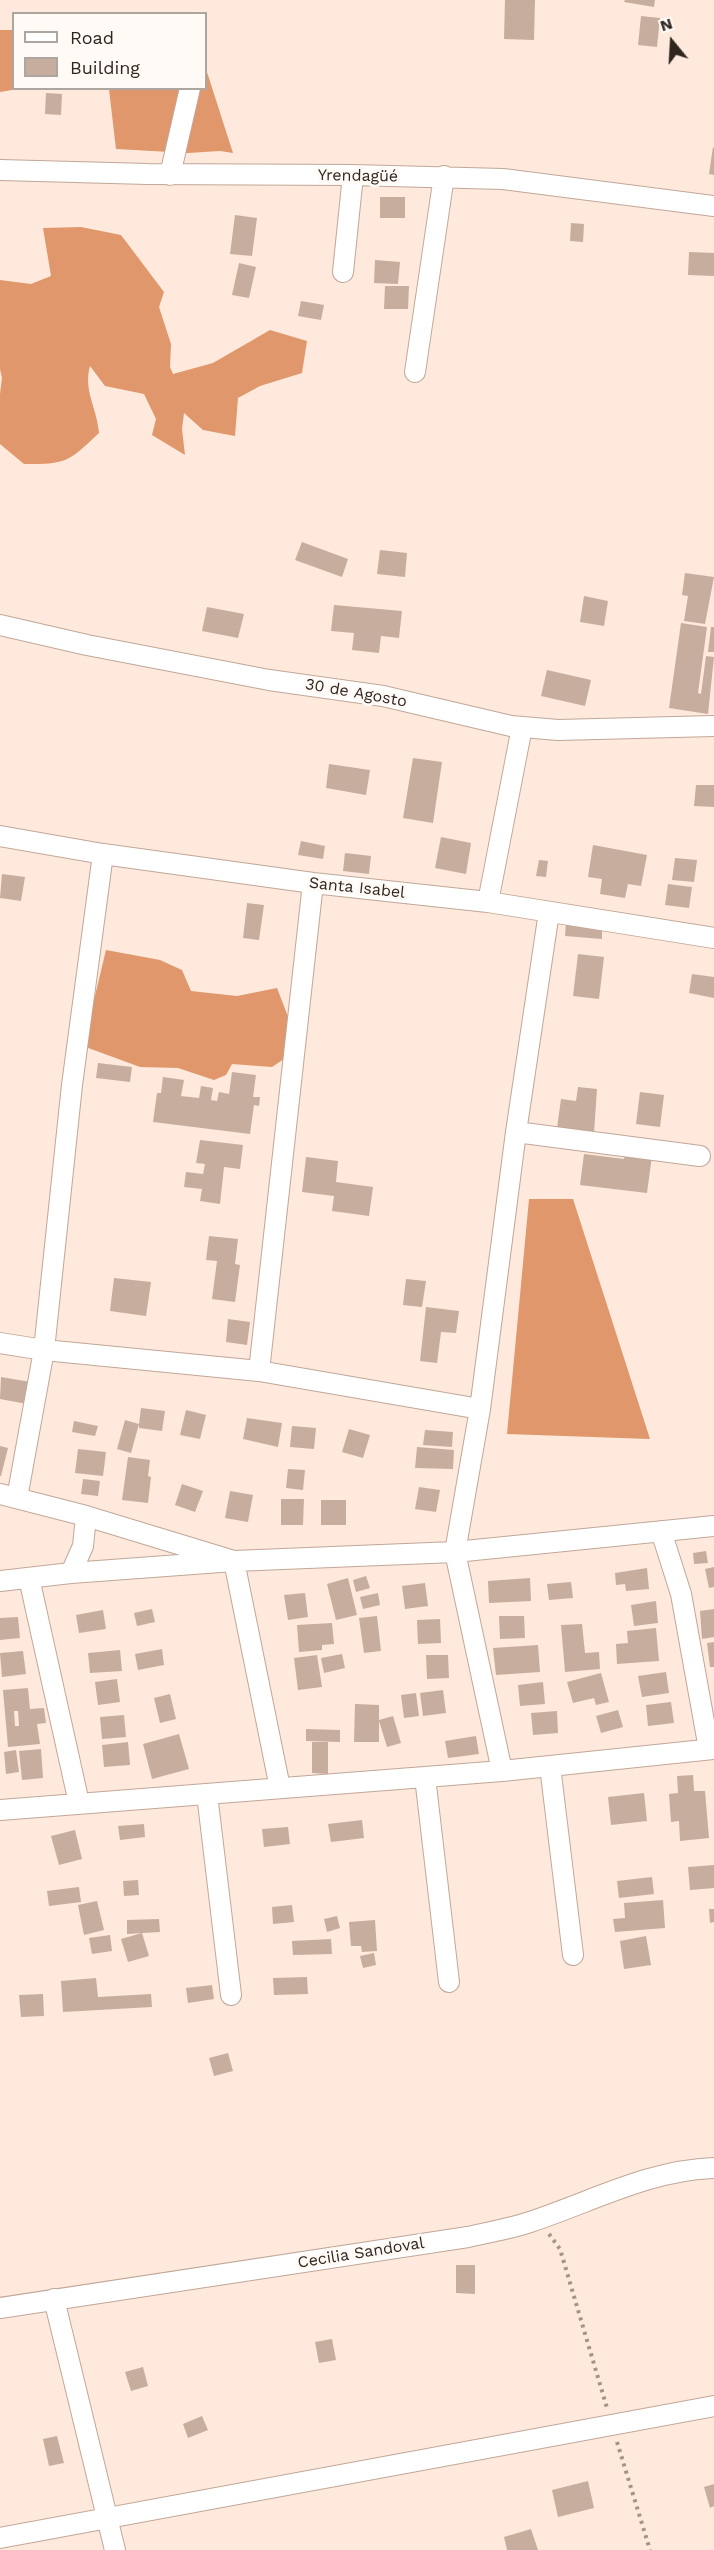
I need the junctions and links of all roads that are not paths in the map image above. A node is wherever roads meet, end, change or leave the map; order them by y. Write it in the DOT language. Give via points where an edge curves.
graph roads {
  1 [pos="190,90"];
  2 [pos="0,170"];
  3 [pos="170,175"];
  4 [pos="353,175"];
  5 [pos="444,177"];
  6 [pos="714,206"];
  7 [pos="343,272"];
  8 [pos="415,372"];
  9 [pos="0,625"];
  10 [pos="714,726"];
  11 [pos="522,727"];
  12 [pos="0,836"];
  13 [pos="103,854"];
  14 [pos="314,883"];
  15 [pos="488,902"];
  16 [pos="549,912"];
  17 [pos="714,938"];
  18 [pos="516,1132"];
  19 [pos="700,1156"];
  20 [pos="0,1343"];
  21 [pos="44,1350"];
  22 [pos="259,1371"];
  23 [pos="480,1409"];
  24 [pos="9,1496"];
  25 [pos="86,1516"];
  26 [pos="714,1526"];
  27 [pos="662,1531"];
  28 [pos="455,1552"];
  29 [pos="234,1561"];
  30 [pos="71,1573"];
  31 [pos="29,1578"];
  32 [pos="0,1581"];
  33 [pos="711,1749"];
  34 [pos="550,1766"];
  35 [pos="502,1771"];
  36 [pos="425,1777"];
  37 [pos="280,1788"];
  38 [pos="207,1794"];
  39 [pos="79,1803"];
  40 [pos="0,1810"];
  41 [pos="573,1955"];
  42 [pos="449,1982"];
  43 [pos="231,1995"];
  44 [pos="714,2168"];
  45 [pos="54,2299"];
  46 [pos="0,2308"];
  47 [pos="714,2406"];
  48 [pos="107,2518"];
  49 [pos="0,2538"];
  50 [pos="115,2550"];
  1 -- 3 [label="street"];
  2 -- 3 [label="street, Yrendagüé"];
  3 -- 4 [label="street, Yrendagüé"];
  4 -- 5 [label="street, Yrendagüé"];
  4 -- 7 [label="street"];
  5 -- 6 [label="street, Yrendagüé" via="502,179"];
  5 -- 8 [label="street"];
  9 -- 11 [label="street, 30 de Agosto" via="269,680 383,696"];
  10 -- 11 [label="street, 30 de Agosto" via="558,730"];
  11 -- 15 [label="street"];
  12 -- 13 [label="street, Santa Isabel"];
  13 -- 14 [label="street, Santa Isabel"];
  13 -- 21 [label="street" via="72,1085"];
  14 -- 15 [label="street, Santa Isabel"];
  14 -- 22 [label="street"];
  15 -- 16 [label="street, Santa Isabel"];
  16 -- 17 [label="street, Santa Isabel"];
  16 -- 18 [label="street"];
  18 -- 19 [label="street"];
  18 -- 23 [label="street"];
  20 -- 21 [label="street"];
  21 -- 22 [label="street"];
  21 -- 24 [label="street"];
  22 -- 23 [label="street"];
  23 -- 28 [label="street"];
  24 -- 25 [label="street"];
  25 -- 29 [label="street"];
  25 -- 30 [label="street" via="83,1546"];
  26 -- 27 [label="street"];
  27 -- 28 [label="street"];
  27 -- 33 [label="street" via="681,1594"];
  28 -- 29 [label="street"];
  28 -- 35 [label="street"];
  29 -- 30 [label="street"];
  29 -- 37 [label="street"];
  30 -- 31 [label="street"];
  31 -- 32 [label="street"];
  31 -- 39 [label="street"];
  33 -- 34 [label="street"];
  34 -- 35 [label="street"];
  34 -- 41 [label="street"];
  35 -- 36 [label="street"];
  36 -- 37 [label="street"];
  36 -- 42 [label="street"];
  37 -- 38 [label="street"];
  38 -- 39 [label="street"];
  38 -- 43 [label="street"];
  39 -- 40 [label="street"];
  44 -- 45 [label="street, Cecilia Sandoval" via="686,2169 592,2198 530,2223 468,2237"];
  45 -- 46 [label="street, Cecilia Sandoval"];
  45 -- 48 [label="street"];
  47 -- 48 [label="street"];
  48 -- 49 [label="street"];
  48 -- 50 [label="street"];
}
